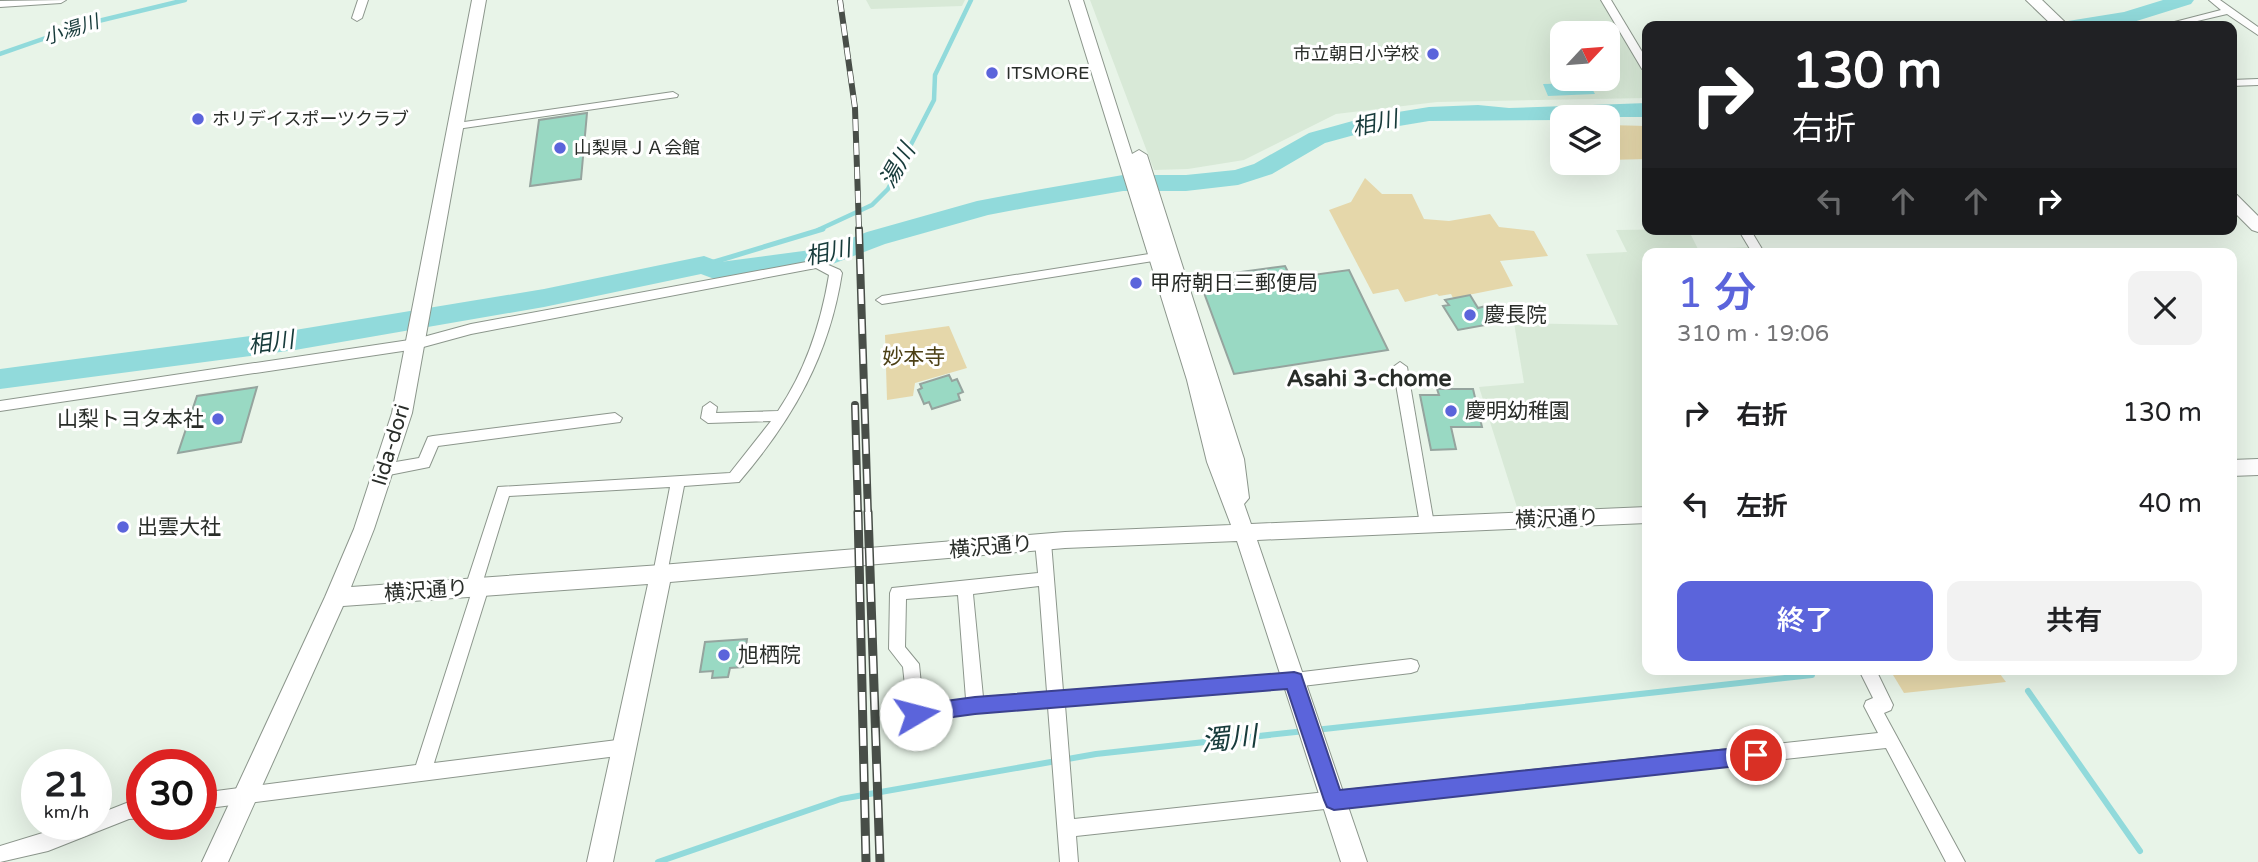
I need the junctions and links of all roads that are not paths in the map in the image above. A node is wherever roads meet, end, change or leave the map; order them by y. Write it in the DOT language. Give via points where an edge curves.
graph roads {
  1 [pos="61,0"];
  2 [pos="363,0"];
  3 [pos="479,0"];
  4 [pos="1076,0"];
  5 [pos="1088,0"];
  6 [pos="1606,0"];
  7 [pos="2033,0"];
  8 [pos="2214,0"];
  9 [pos="0,4"];
  10 [pos="2227,11"];
  11 [pos="357,18"];
  12 [pos="2056,21"];
  13 [pos="2185,21"];
  14 [pos="2258,32"];
  15 [pos="1642,61"];
  16 [pos="2258,82"];
  17 [pos="2237,83"];
  18 [pos="673,95"];
  19 [pos="457,126"];
  20 [pos="1137,171"];
  21 [pos="2237,205"];
  22 [pos="2258,226"];
  23 [pos="1164,256"];
  24 [pos="882,300"];
  25 [pos="417,342"];
  26 [pos="1400,367"];
  27 [pos="0,406"];
  28 [pos="710,407"];
  29 [pos="782,416"];
  30 [pos="615,418"];
  31 [pos="2258,467"];
  32 [pos="2237,468"];
  33 [pos="384,470"];
  34 [pos="678,481"];
  35 [pos="1642,515"];
  36 [pos="1427,524"];
  37 [pos="1244,531"];
  38 [pos="1044,542"];
  39 [pos="661,575"];
  40 [pos="1046,579"];
  41 [pos="477,588"];
  42 [pos="965,588"];
  43 [pos="336,597"];
  44 [pos="1411,666"];
  45 [pos="1870,675"];
  46 [pos="1294,680"];
  47 [pos="1057,701"];
  48 [pos="975,705"];
  49 [pos="1890,740"];
  50 [pos="625,747"];
  51 [pos="422,773"];
  52 [pos="248,795"];
  53 [pos="217,799"];
  54 [pos="1334,800"];
  55 [pos="1067,828"];
  56 [pos="53,840"];
  57 [pos="0,855"];
  58 [pos="215,862"];
  59 [pos="600,862"];
  60 [pos="1069,862"];
  61 [pos="1354,862"];
  62 [pos="1956,862"];
  1 -- 9 [label="street"];
  2 -- 11 [label="street"];
  3 -- 19 [label="street, Iida-dori"];
  4 -- 20 [label="street"];
  5 -- 20 [label="street"];
  6 -- 15 [label="street"];
  7 -- 12 [label="main road"];
  8 -- 10 [label="street"];
  10 -- 13 [label="street"];
  10 -- 14 [label="street"];
  16 -- 17 [label="street"];
  18 -- 19 [label="street"];
  19 -- 25 [label="street, Iida-dori"];
  20 -- 23 [label="street"];
  21 -- 22 [label="main road"];
  23 -- 24 [label="street"];
  23 -- 37 [label="street" via="1217,462"];
  25 -- 27 [label="street"];
  25 -- 29 [label="street" via="817,264 835,273 832,304 825,331"];
  25 -- 33 [label="street, Iida-dori"];
  26 -- 36 [label="street"];
  28 -- 29 [label="street" via="708,418"];
  29 -- 34 [label="street" via="734,478"];
  30 -- 33 [label="street" via="433,441 424,463"];
  31 -- 32 [label="street"];
  33 -- 43 [label="street, Iida-dori"];
  34 -- 39 [label="street"];
  34 -- 41 [label="street" via="503,491"];
  35 -- 36 [label="street, 横沢通り"];
  36 -- 37 [label="street, 横沢通り"];
  37 -- 38 [label="street, 横沢通り"];
  37 -- 46 [label="street"];
  38 -- 39 [label="street, 横沢通り"];
  38 -- 40 [label="street"];
  39 -- 41 [label="street, 横沢通り"];
  39 -- 50 [label="street"];
  40 -- 42 [label="street"];
  40 -- 47 [label="street"];
  41 -- 43 [label="street, 横沢通り"];
  41 -- 51 [label="street"];
  42 -- 48 [label="street"];
  42 -- 48 [label="street" via="898,593 897,649 911,664 916,714"];
  43 -- 52 [label="street, Iida-dori"];
  44 -- 46 [label="street"];
  45 -- 49 [label="street" via="1885,705 1872,706"];
  46 -- 47 [label="street"];
  46 -- 54 [label="street"];
  47 -- 48 [label="street"];
  47 -- 55 [label="street"];
  49 -- 54 [label="street"];
  49 -- 62 [label="street"];
  50 -- 51 [label="street"];
  50 -- 59 [label="street"];
  51 -- 52 [label="street"];
  52 -- 53 [label="street"];
  52 -- 58 [label="street, Iida-dori"];
  54 -- 55 [label="street"];
  54 -- 61 [label="street"];
  55 -- 60 [label="street"];
  56 -- 57 [label="street"];
}
